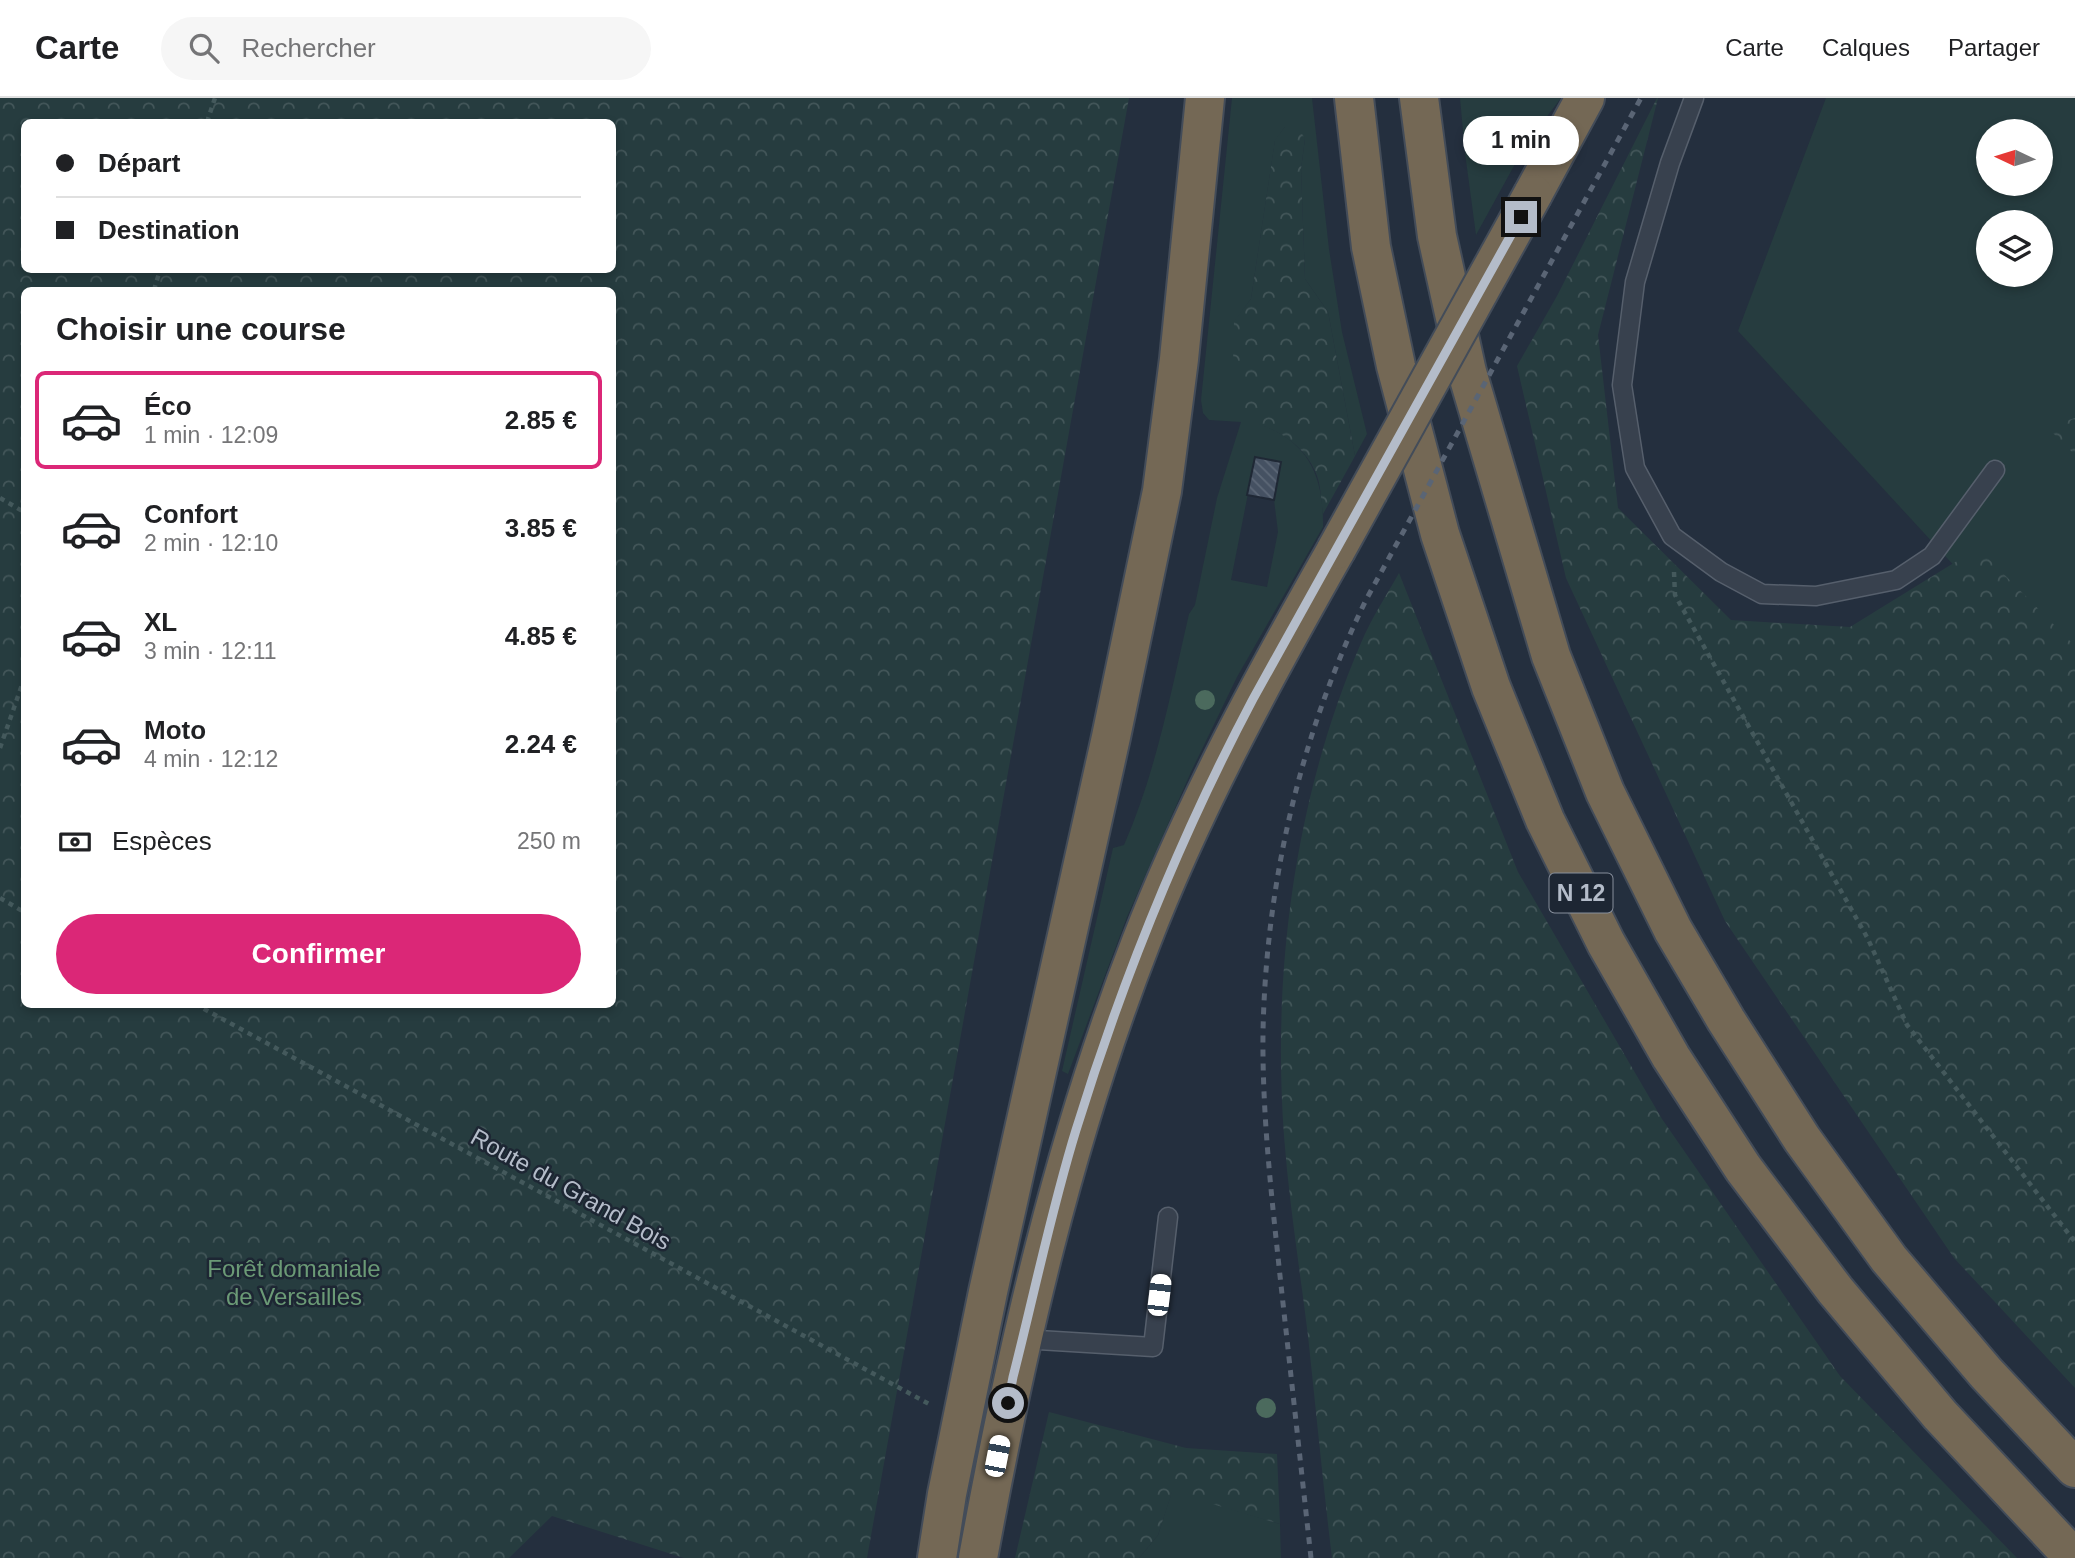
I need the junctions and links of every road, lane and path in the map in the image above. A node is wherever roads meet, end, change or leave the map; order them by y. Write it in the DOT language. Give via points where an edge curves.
graph roads {
  1 [pos="215,98"];
  2 [pos="1205,98"];
  3 [pos="1354,98"];
  4 [pos="1419,98"];
  5 [pos="1585,98"];
  6 [pos="1694,98"];
  7 [pos="208,119"];
  8 [pos="1995,470"];
  9 [pos="0,498"];
  10 [pos="21,510"];
  11 [pos="1672,536"];
  12 [pos="21,688"];
  13 [pos="0,748"];
  14 [pos="0,898"];
  15 [pos="21,910"];
  16 [pos="202,1008"];
  17 [pos="1168,1217"];
  18 [pos="2075,1242"];
  19 [pos="1023,1339"];
  20 [pos="931,1404"];
  21 [pos="2075,1468"];
  22 [pos="937,1558"];
  23 [pos="978,1558"];
  24 [pos="2074,1558"];
  1 -- 7 [label="path"];
  2 -- 22 [label="highway" via="1162,491 988,1292"];
  3 -- 24 [label="highway, N 12" via="1371,247 1396,366 1437,521 1491,687 1551,832 1606,943 1671,1057 1743,1168 1835,1290 1940,1415"];
  4 -- 21 [label="highway, N 12" via="1437,236 1467,372 1551,656 1605,792 1672,930 1802,1139 1889,1259"];
  5 -- 19 [label="highway, bridge" via="1226,751 1192,821 1099,1058 1075,1133"];
  6 -- 11 [label="lane" via="1635,282 1622,385 1635,468"];
  8 -- 11 [label="lane" via="1932,556 1896,580 1816,596 1762,594 1721,572"];
  9 -- 10 [label="path"];
  11 -- 18 [label="path" via="1675,595 1868,939 1907,1025"];
  12 -- 13 [label="path"];
  14 -- 15 [label="path"];
  16 -- 20 [label="path, Route du Grand Bois"];
  17 -- 19 [label="lane" via="1153,1347"];
  19 -- 23 [label="highway"];
}
